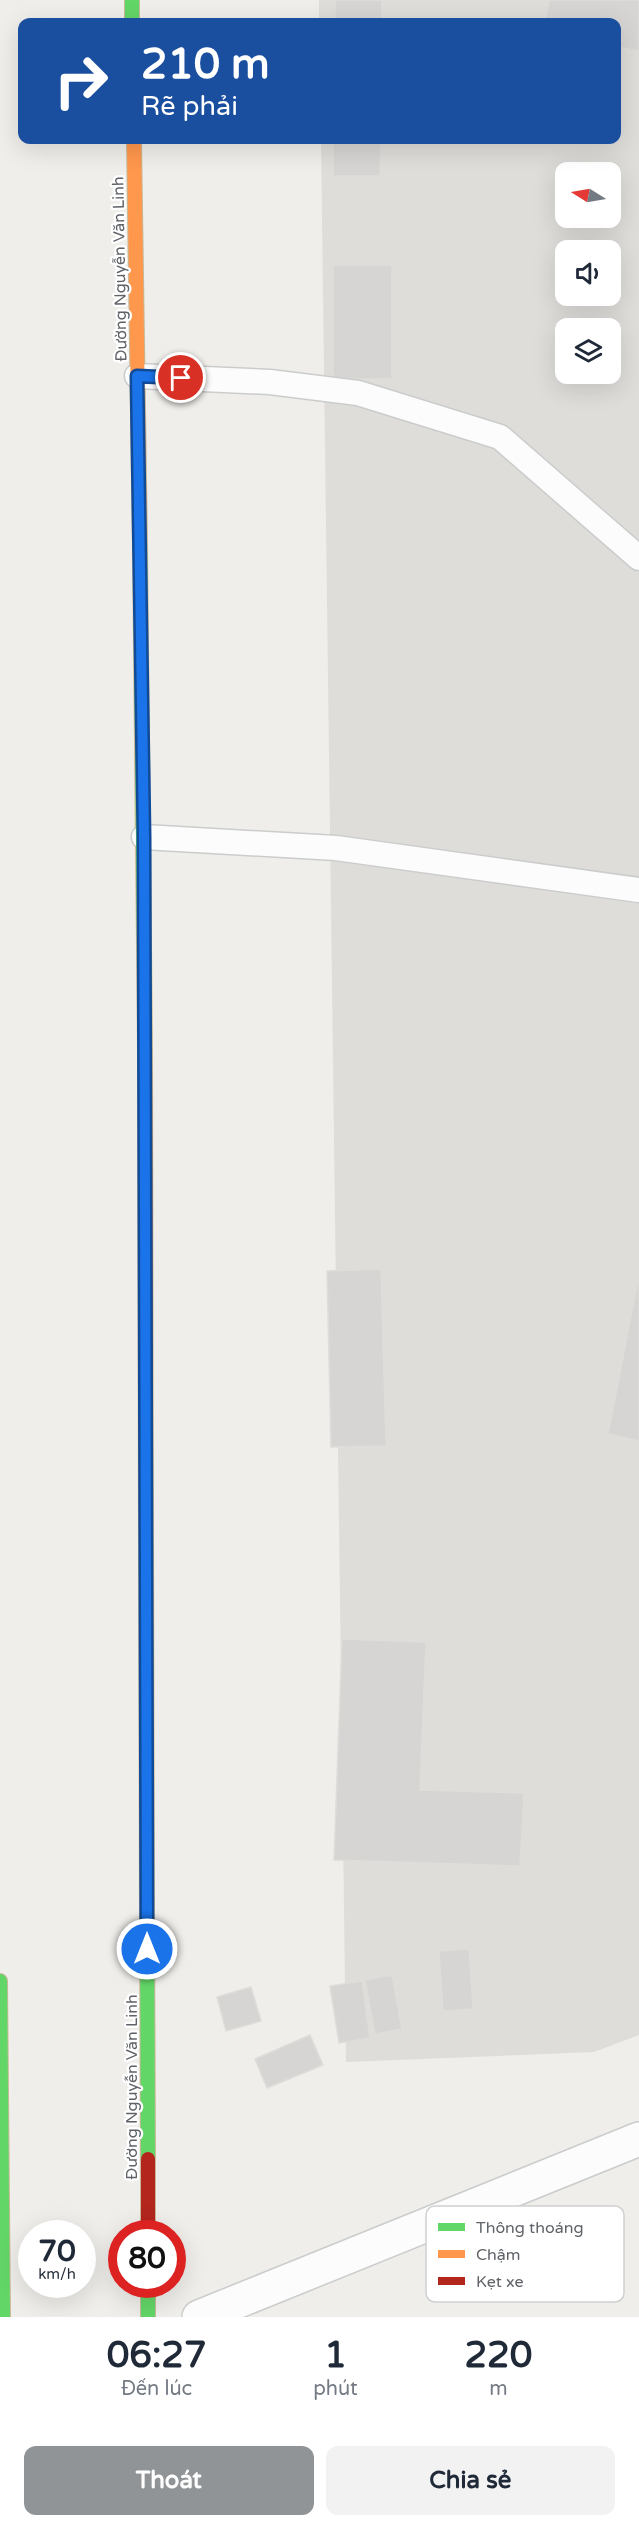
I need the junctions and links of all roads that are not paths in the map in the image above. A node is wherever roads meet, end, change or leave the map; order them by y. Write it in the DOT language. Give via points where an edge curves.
graph roads {
  1 [pos="132,0"];
  2 [pos="132,18"];
  3 [pos="134,144"];
  4 [pos="137,376"];
  5 [pos="639,558"];
  6 [pos="144,837"];
  7 [pos="639,890"];
  8 [pos="0,1981"];
  9 [pos="639,2139"];
  10 [pos="473,2206"];
  11 [pos="148,2220"];
  12 [pos="426,2225"];
  13 [pos="148,2298"];
  14 [pos="3,2317"];
  15 [pos="148,2317"];
  16 [pos="199,2317"];
  1 -- 2 [label="highway"];
  3 -- 4 [label="highway, Đường Nguyễn Văn Linh"];
  4 -- 5 [label="lane" via="270,382 358,393 500,437"];
  4 -- 6 [label="highway, Đường Nguyễn Văn Linh"];
  6 -- 7 [label="lane" via="336,848"];
  6 -- 11 [label="highway, Đường Nguyễn Văn Linh"];
  8 -- 14 [label="highway"];
  9 -- 10 [label="street"];
  12 -- 16 [label="street"];
  13 -- 15 [label="highway"];
}
